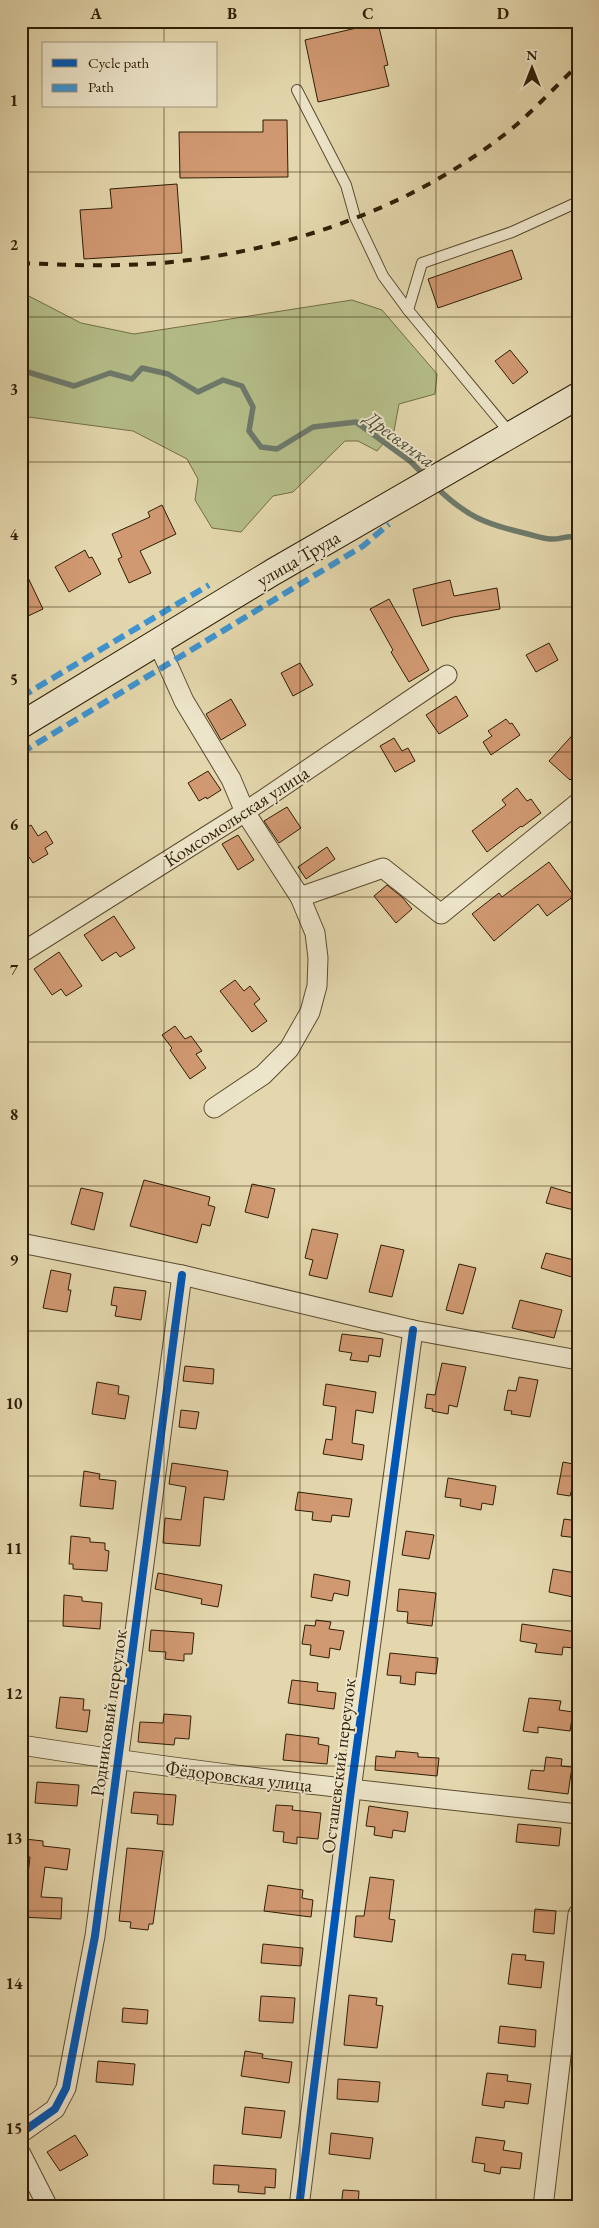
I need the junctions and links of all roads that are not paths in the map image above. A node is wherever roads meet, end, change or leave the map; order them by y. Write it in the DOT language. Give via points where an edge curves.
graph roads {
  1 [pos="297,90"];
  2 [pos="578,202"];
  3 [pos="408,310"];
  4 [pos="578,396"];
  5 [pos="511,434"];
  6 [pos="158,642"];
  7 [pos="447,675"];
  8 [pos="21,725"];
  9 [pos="578,803"];
  10 [pos="244,812"];
  11 [pos="300,897"];
  12 [pos="21,953"];
  13 [pos="214,1108"];
  14 [pos="21,1243"];
  15 [pos="182,1276"];
  16 [pos="413,1330"];
  17 [pos="577,1356"];
  18 [pos="21,1745"];
  19 [pos="118,1760"];
  20 [pos="351,1790"];
  21 [pos="578,1814"];
  22 [pos="578,1914"];
  23 [pos="21,2134"];
  24 [pos="21,2154"];
  25 [pos="48,2207"];
  26 [pos="299,2207"];
  27 [pos="543,2207"];
  1 -- 3 [label="lane" via="346,185 366,245 383,276"];
  2 -- 3 [label="lane" via="512,232 422,263"];
  3 -- 5 [label="lane"];
  4 -- 5 [label="street, улица Труда"];
  5 -- 6 [label="street, улица Труда"];
  6 -- 8 [label="street, улица Труда"];
  6 -- 10 [label="street" via="184,701 231,780"];
  7 -- 10 [label="street, Комсомольская улица"];
  9 -- 11 [label="street" via="440,914 383,868"];
  10 -- 11 [label="street"];
  10 -- 12 [label="street, Комсомольская улица"];
  11 -- 13 [label="street" via="315,934 318,958 318,986 310,1012 289,1049 262,1075"];
  14 -- 15 [label="street"];
  15 -- 16 [label="street"];
  15 -- 19 [label="street, Родниковый переулок"];
  16 -- 17 [label="street"];
  16 -- 20 [label="street, Осташевский переулок"];
  18 -- 19 [label="street, Фёдоровская улица"];
  19 -- 20 [label="street, Фёдоровская улица"];
  19 -- 23 [label="street, Родниковый переулок" via="94,1936 66,2088 55,2109"];
  20 -- 21 [label="street, Фёдоровская улица"];
  20 -- 26 [label="street, Осташевский переулок"];
  22 -- 27 [label="street"];
  24 -- 25 [label="street"];
}
